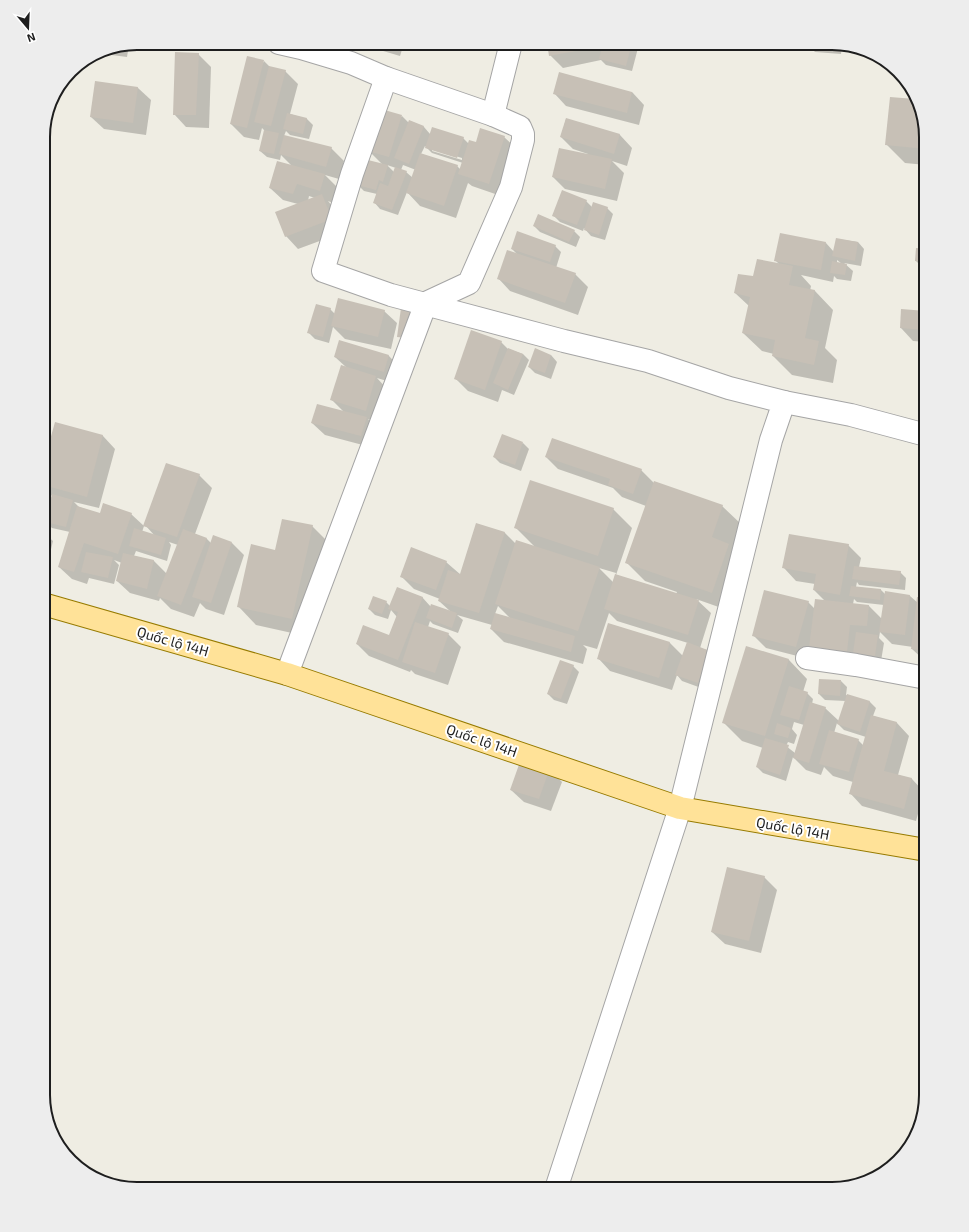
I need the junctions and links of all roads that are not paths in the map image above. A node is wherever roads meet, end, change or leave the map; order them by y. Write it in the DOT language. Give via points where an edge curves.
graph roads {
  1 [pos="304,50"];
  2 [pos="509,50"];
  3 [pos="386,78"];
  4 [pos="493,115"];
  5 [pos="426,303"];
  6 [pos="784,402"];
  7 [pos="919,433"];
  8 [pos="50,606"];
  9 [pos="807,658"];
  10 [pos="287,674"];
  11 [pos="919,677"];
  12 [pos="680,808"];
  13 [pos="919,849"];
  14 [pos="558,1182"];
  1 -- 3 [label="street" via="351,63"];
  2 -- 4 [label="street"];
  3 -- 4 [label="street"];
  3 -- 5 [label="street" via="352,174 323,271 391,295"];
  4 -- 5 [label="street" via="520,128 523,134 511,187 469,283"];
  5 -- 6 [label="street" via="648,361 729,388"];
  5 -- 10 [label="street"];
  6 -- 7 [label="street" via="851,415"];
  6 -- 12 [label="street" via="771,440"];
  8 -- 10 [label="main road, Quốc lộ 14H"];
  9 -- 11 [label="street"];
  10 -- 12 [label="main road, Quốc lộ 14H"];
  12 -- 13 [label="main road, Quốc lộ 14H"];
  12 -- 14 [label="street"];
}
